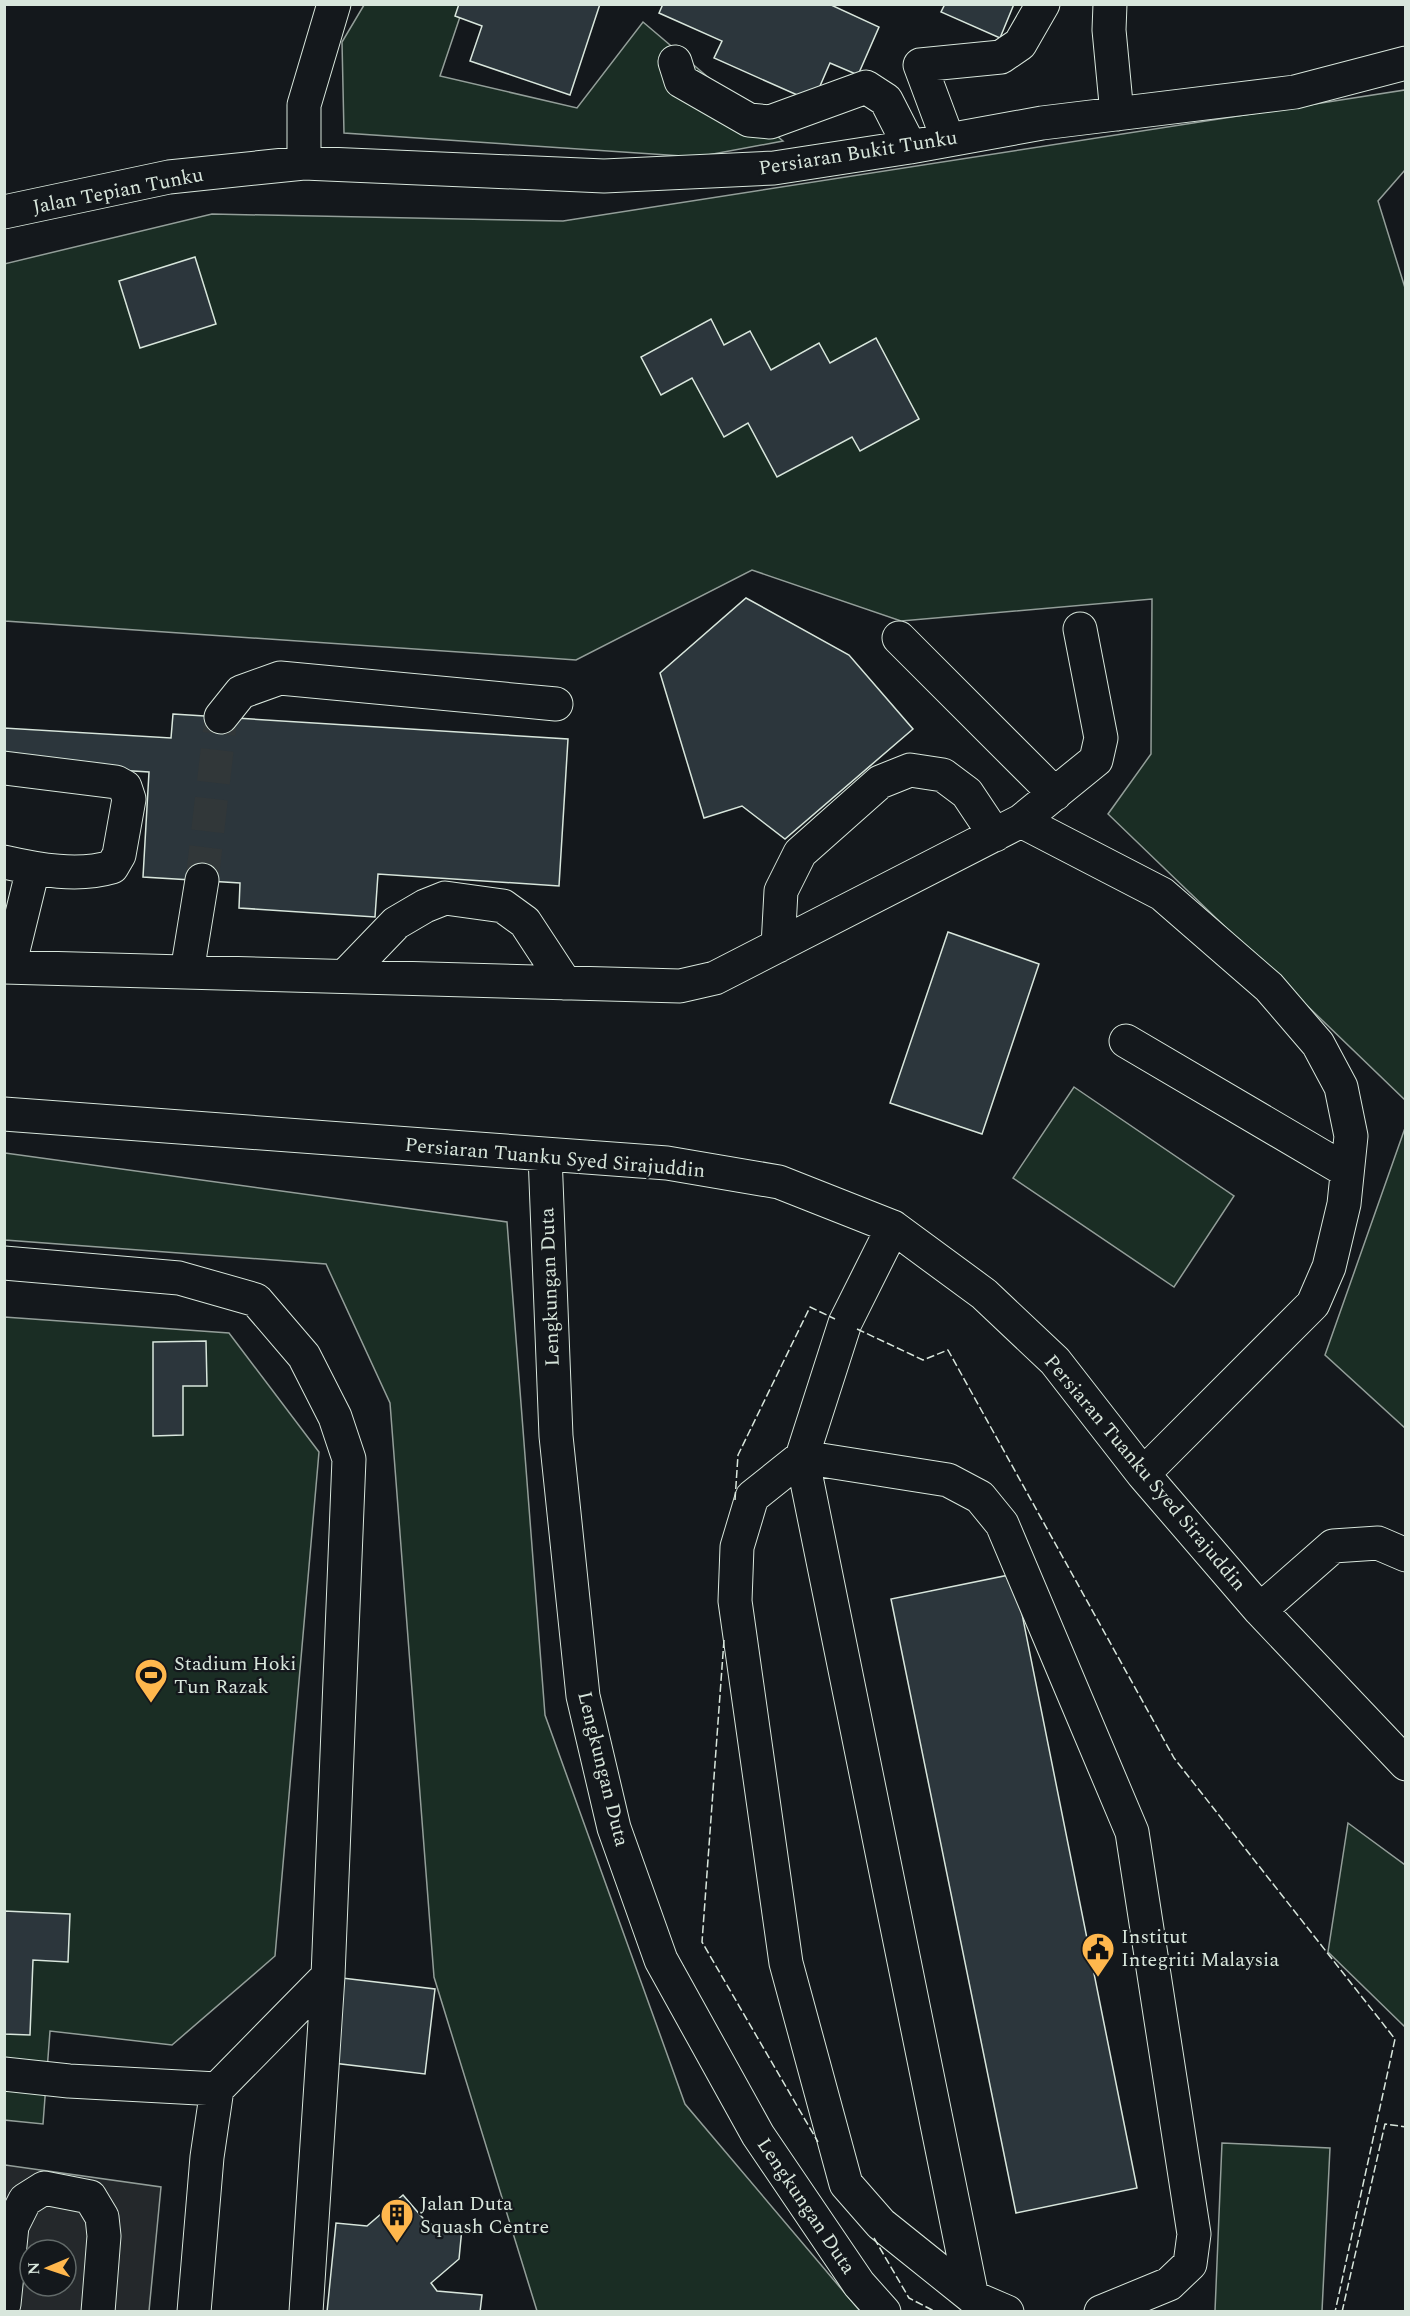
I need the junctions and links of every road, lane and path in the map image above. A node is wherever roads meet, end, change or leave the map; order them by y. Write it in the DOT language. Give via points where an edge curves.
graph roads {
  1 [pos="334,4"];
  2 [pos="1043,4"];
  3 [pos="1110,4"];
  4 [pos="675,62"];
  5 [pos="1406,63"];
  6 [pos="920,65"];
  7 [pos="866,87"];
  8 [pos="1117,114"];
  9 [pos="948,140"];
  10 [pos="910,147"];
  11 [pos="303,163"];
  12 [pos="4,212"];
  13 [pos="1080,629"];
  14 [pos="899,638"];
  15 [pos="556,704"];
  16 [pos="221,717"];
  17 [pos="4,768"];
  18 [pos="1054,794"];
  19 [pos="1008,828"];
  20 [pos="19,865"];
  21 [pos="202,880"];
  22 [pos="778,946"];
  23 [pos="7,967"];
  24 [pos="187,972"];
  25 [pos="345,976"];
  26 [pos="565,983"];
  27 [pos="1126,1041"];
  28 [pos="4,1114"];
  29 [pos="545,1155"];
  30 [pos="1347,1171"];
  31 [pos="893,1227"];
  32 [pos="4,1263"];
  33 [pos="802,1457"];
  34 [pos="1143,1474"];
  35 [pos="1406,1555"];
  36 [pos="1260,1610"];
  37 [pos="1406,1764"];
  38 [pos="328,1976"];
  39 [pos="4,2074"];
  40 [pos="217,2089"];
  41 [pos="15,2198"];
  42 [pos="972,2297"];
  43 [pos="4,2304"];
  44 [pos="98,2312"];
  45 [pos="194,2312"];
  46 [pos="306,2312"];
  47 [pos="884,2312"];
  48 [pos="1007,2312"];
  49 [pos="1101,2312"];
  1 -- 11 [label="street" via="304,105"];
  2 -- 6 [label="street" via="1020,44 1001,57"];
  3 -- 8 [label="street"];
  4 -- 7 [label="street" via="681,81 749,120 770,122"];
  5 -- 8 [label="street, Persiaran Bukit Tunku" via="1295,92"];
  6 -- 7 [label="street"];
  6 -- 9 [label="street"];
  7 -- 10 [label="street" via="886,100"];
  8 -- 9 [label="street, Persiaran Bukit Tunku"];
  9 -- 10 [label="street, Persiaran Bukit Tunku"];
  10 -- 11 [label="street, Persiaran Bukit Tunku" via="774,168 604,176"];
  11 -- 12 [label="street, Jalan Tepian Tunku" via="169,177"];
  13 -- 18 [label="street" via="1101,738 1096,760"];
  14 -- 18 [label="street"];
  15 -- 16 [label="street" via="280,678 241,692"];
  17 -- 20 [label="street" via="116,783 125,787 129,799 119,855 112,867 94,872"];
  18 -- 19 [label="street"];
  19 -- 22 [label="street"];
  19 -- 22 [label="street" via="943,775 910,770 880,783 800,853 781,891"];
  19 -- 30 [label="street" via="1162,894 1269,987 1318,1044 1341,1087 1351,1136"];
  20 -- 23 [label="street"];
  21 -- 24 [label="street"];
  22 -- 26 [label="street" via="715,978 680,986"];
  23 -- 24 [label="street"];
  24 -- 25 [label="street"];
  25 -- 26 [label="street"];
  25 -- 26 [label="street" via="396,922 445,898 502,906 525,922"];
  27 -- 30 [label="street"];
  28 -- 29 [label="street, Persiaran Tuanku Syed Sirajuddin"];
  29 -- 31 [label="street, Persiaran Tuanku Syed Sirajuddin" via="667,1163 779,1182"];
  29 -- 47 [label="street, Lengkungan Duta" via="557,1448 583,1696 614,1828 661,1960 758,2135 859,2284"];
  30 -- 34 [label="street" via="1344,1204 1329,1266 1313,1304"];
  31 -- 33 [label="street" via="845,1323"];
  31 -- 34 [label="street, Persiaran Tuanku Syed Sirajuddin" via="984,1294 1055,1360"];
  32 -- 38 [label="street" via="179,1278 256,1300 304,1356 335,1417 349,1460"];
  33 -- 42 [label="street"];
  33 -- 42 [label="street" via="752,1497 737,1547 735,1601 786,1963 846,2184 881,2224"];
  33 -- 49 [label="street" via="948,1480 980,1497 1002,1524 1132,1832 1194,2234 1191,2264 1169,2284"];
  34 -- 36 [label="street, Persiaran Tuanku Syed Sirajuddin"];
  35 -- 36 [label="street" via="1378,1543 1334,1546"];
  36 -- 37 [label="street, Persiaran Tuanku Syed Sirajuddin"];
  38 -- 40 [label="street"];
  38 -- 46 [label="street"];
  39 -- 40 [label="street"];
  40 -- 45 [label="street"];
  41 -- 43 [label="street"];
  41 -- 44 [label="street" via="44,2188 90,2197 102,2217 103,2227"];
  42 -- 48 [label="street"];
}
